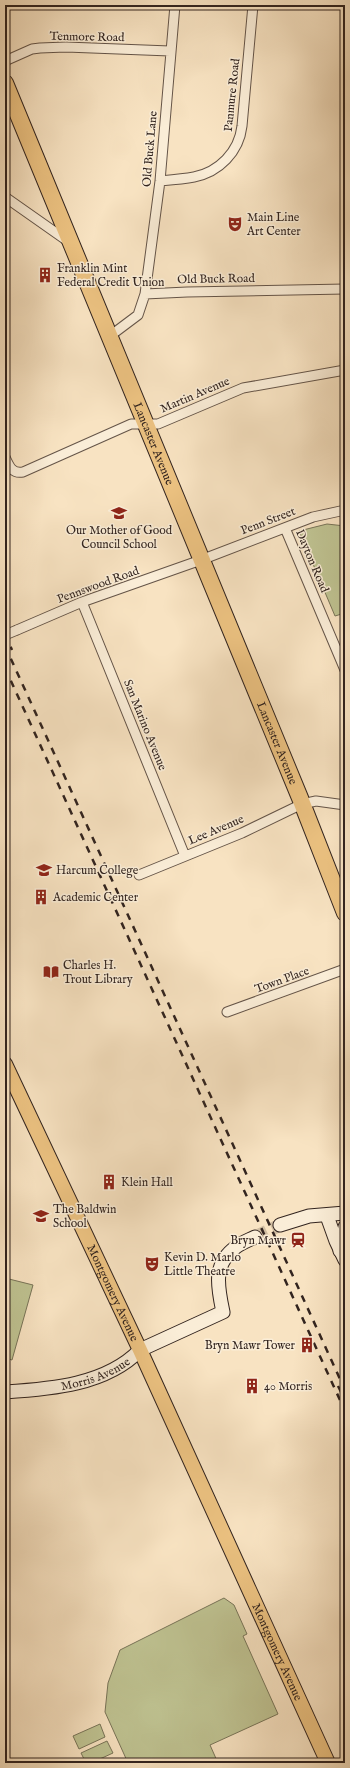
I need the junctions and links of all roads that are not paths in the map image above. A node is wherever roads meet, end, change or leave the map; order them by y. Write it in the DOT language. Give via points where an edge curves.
graph roads {
  1 [pos="175,5"];
  2 [pos="253,5"];
  3 [pos="170,51"];
  4 [pos="5,61"];
  5 [pos="5,83"];
  6 [pos="160,181"];
  7 [pos="9,199"];
  8 [pos="70,243"];
  9 [pos="345,289"];
  10 [pos="146,294"];
  11 [pos="110,336"];
  12 [pos="345,370"];
  13 [pos="146,425"];
  14 [pos="5,457"];
  15 [pos="345,510"];
  16 [pos="285,528"];
  17 [pos="201,560"];
  18 [pos="82,602"];
  19 [pos="5,636"];
  20 [pos="345,670"];
  21 [pos="302,804"];
  22 [pos="345,805"];
  23 [pos="185,856"];
  24 [pos="139,875"];
  25 [pos="345,914"];
  26 [pos="345,969"];
  27 [pos="227,1012"];
  28 [pos="5,1064"];
  29 [pos="8,1081"];
  30 [pos="345,1213"];
  31 [pos="327,1216"];
  32 [pos="280,1226"];
  33 [pos="345,1227"];
  34 [pos="255,1237"];
  35 [pos="343,1255"];
  36 [pos="140,1350"];
  37 [pos="5,1392"];
  38 [pos="328,1763"];
  1 -- 3 [label="street, Old Buck Lane"];
  2 -- 6 [label="street, Panmure Road" via="242,126 238,142 221,165 210,172 194,177"];
  3 -- 4 [label="street, Tenmore Road" via="40,48"];
  3 -- 6 [label="street, Old Buck Lane"];
  5 -- 8 [label="highway, Lancaster Avenue"];
  6 -- 10 [label="street, Old Buck Lane"];
  7 -- 8 [label="street"];
  8 -- 11 [label="highway, Lancaster Avenue"];
  9 -- 10 [label="street, Old Buck Road"];
  10 -- 11 [label="street" via="138,315"];
  11 -- 13 [label="highway, Lancaster Avenue"];
  12 -- 13 [label="street, Martin Avenue" via="252,385 158,424"];
  13 -- 14 [label="street, Martin Avenue" via="131,424 23,472 14,472"];
  13 -- 17 [label="highway, Lancaster Avenue"];
  15 -- 16 [label="street, Penn Street" via="313,517"];
  16 -- 17 [label="street, Penn Street"];
  16 -- 20 [label="street, Dayton Road"];
  17 -- 18 [label="street, Pennswood Road"];
  17 -- 21 [label="highway, Lancaster Avenue"];
  18 -- 19 [label="street, Pennswood Road, bridge"];
  18 -- 23 [label="street, San Marino Avenue"];
  21 -- 22 [label="street, Lee Avenue" via="316,801"];
  21 -- 23 [label="street, Lee Avenue" via="242,833"];
  21 -- 25 [label="highway, Lancaster Avenue"];
  23 -- 24 [label="street, Lee Avenue"];
  26 -- 27 [label="street, Town Place"];
  28 -- 29 [label="main road, Montgomery Avenue"];
  29 -- 36 [label="main road, Montgomery Avenue"];
  30 -- 31 [label="street"];
  31 -- 32 [label="street" via="309,1216"];
  31 -- 35 [label="street"];
  33 -- 35 [label="street"];
  34 -- 36 [label="street, Morris Avenue" via="236,1246 223,1260 217,1286 223,1312"];
  36 -- 37 [label="street, Morris Avenue" via="131,1359 99,1375 70,1385"];
  36 -- 38 [label="main road, Montgomery Avenue"];
}
